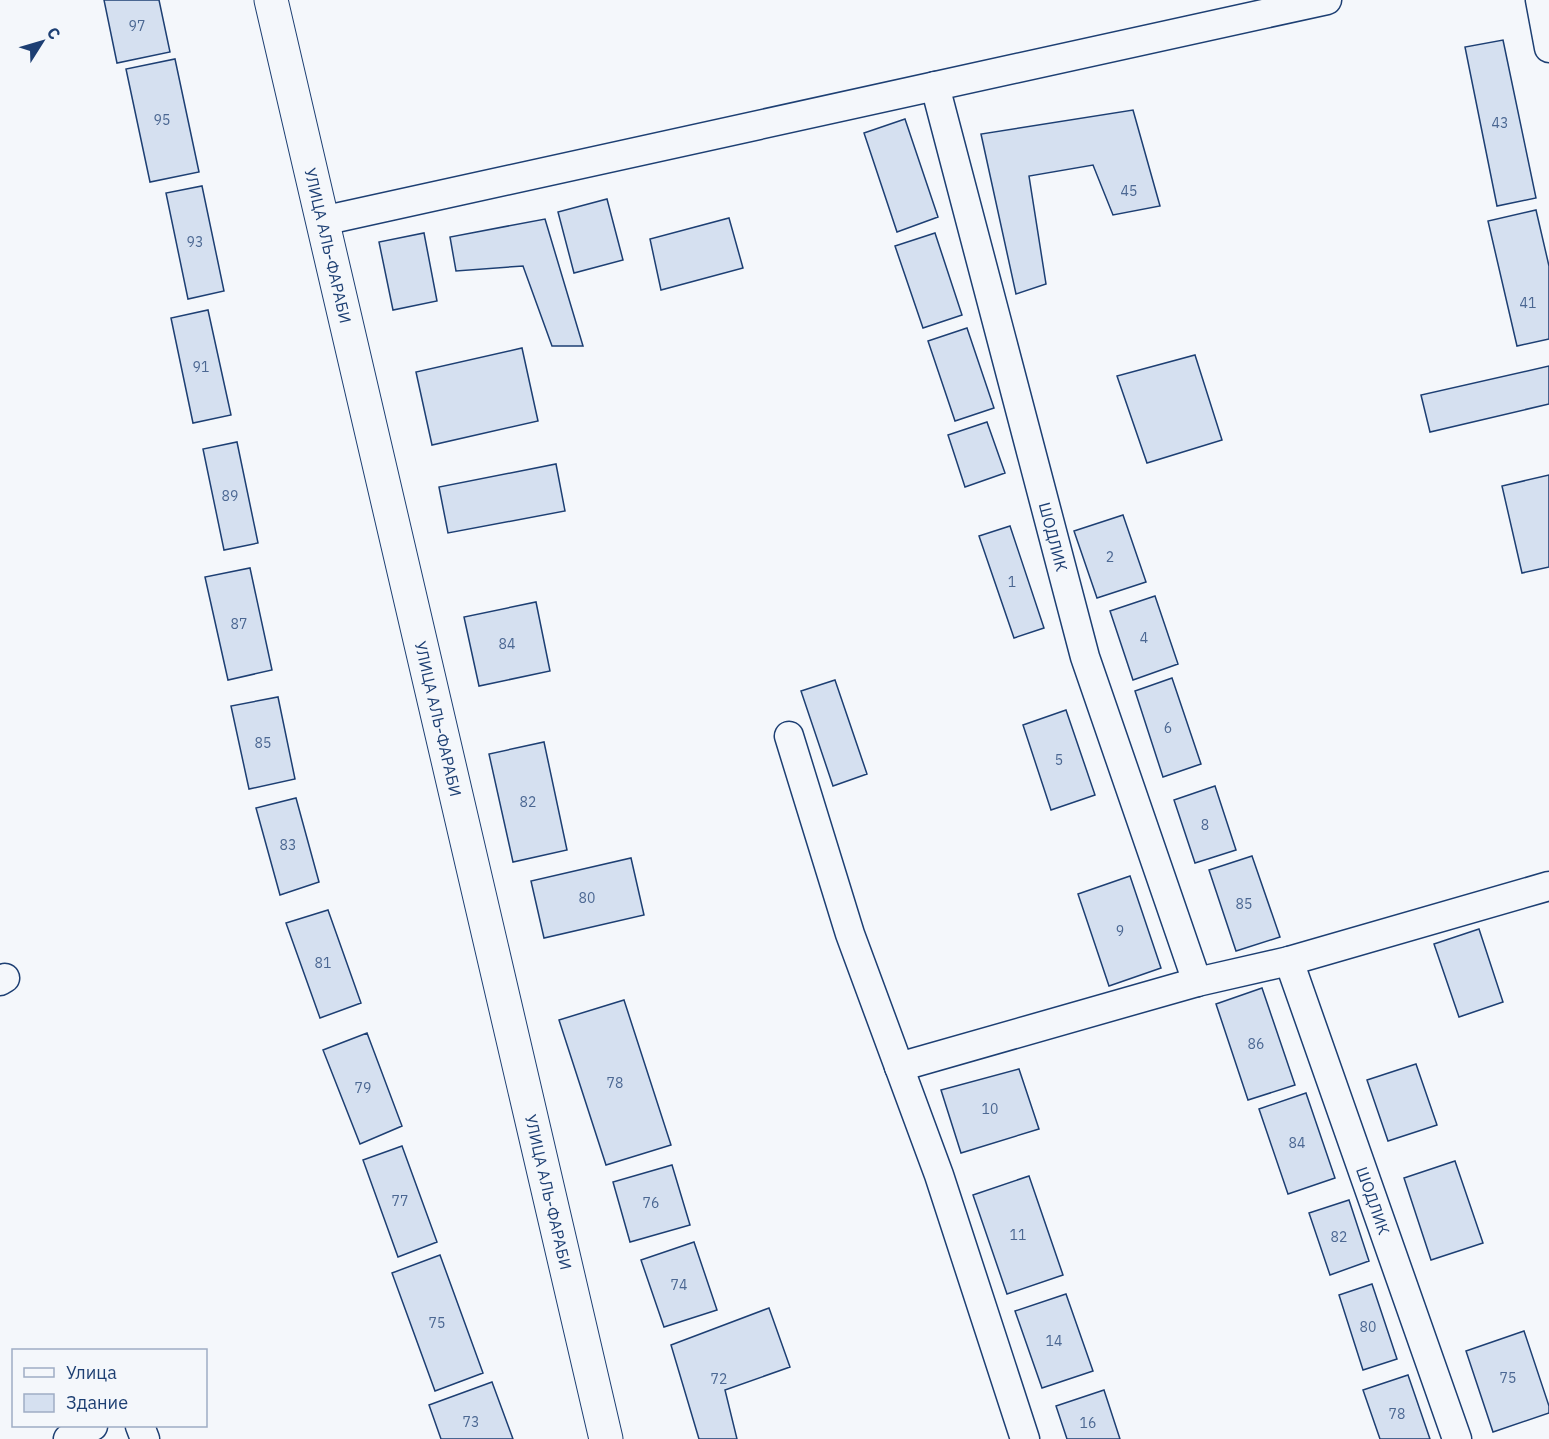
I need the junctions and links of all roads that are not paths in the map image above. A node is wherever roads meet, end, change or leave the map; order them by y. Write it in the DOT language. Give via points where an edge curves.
graph roads {
  1 [pos="271,0"];
  2 [pos="1327,0"];
  3 [pos="1540,0"];
  4 [pos="1549,48"];
  5 [pos="935,86"];
  6 [pos="322,221"];
  7 [pos="789,736"];
  8 [pos="1549,886"];
  9 [pos="1289,962"];
  10 [pos="1197,982"];
  11 [pos="899,1067"];
  12 [pos="89,1427"];
  13 [pos="68,1439"];
  14 [pos="606,1439"];
  15 [pos="1025,1439"];
  16 [pos="1457,1439"];
  1 -- 6 [label="main road, УЛИЦА АЛЬ-ФАРАБИ"];
  2 -- 5 [label="street"];
  3 -- 4 [label="street"];
  5 -- 6 [label="street"];
  5 -- 10 [label="street, ШОДЛИК" via="1085,657"];
  6 -- 14 [label="main road, УЛИЦА АЛЬ-ФАРАБИ"];
  7 -- 11 [label="street" via="850,934"];
  8 -- 9 [label="street"];
  9 -- 10 [label="street"];
  9 -- 16 [label="street, ШОДЛИК"];
  10 -- 11 [label="street"];
  11 -- 15 [label="street" via="939,1175"];
  12 -- 13 [label="street"];
}
